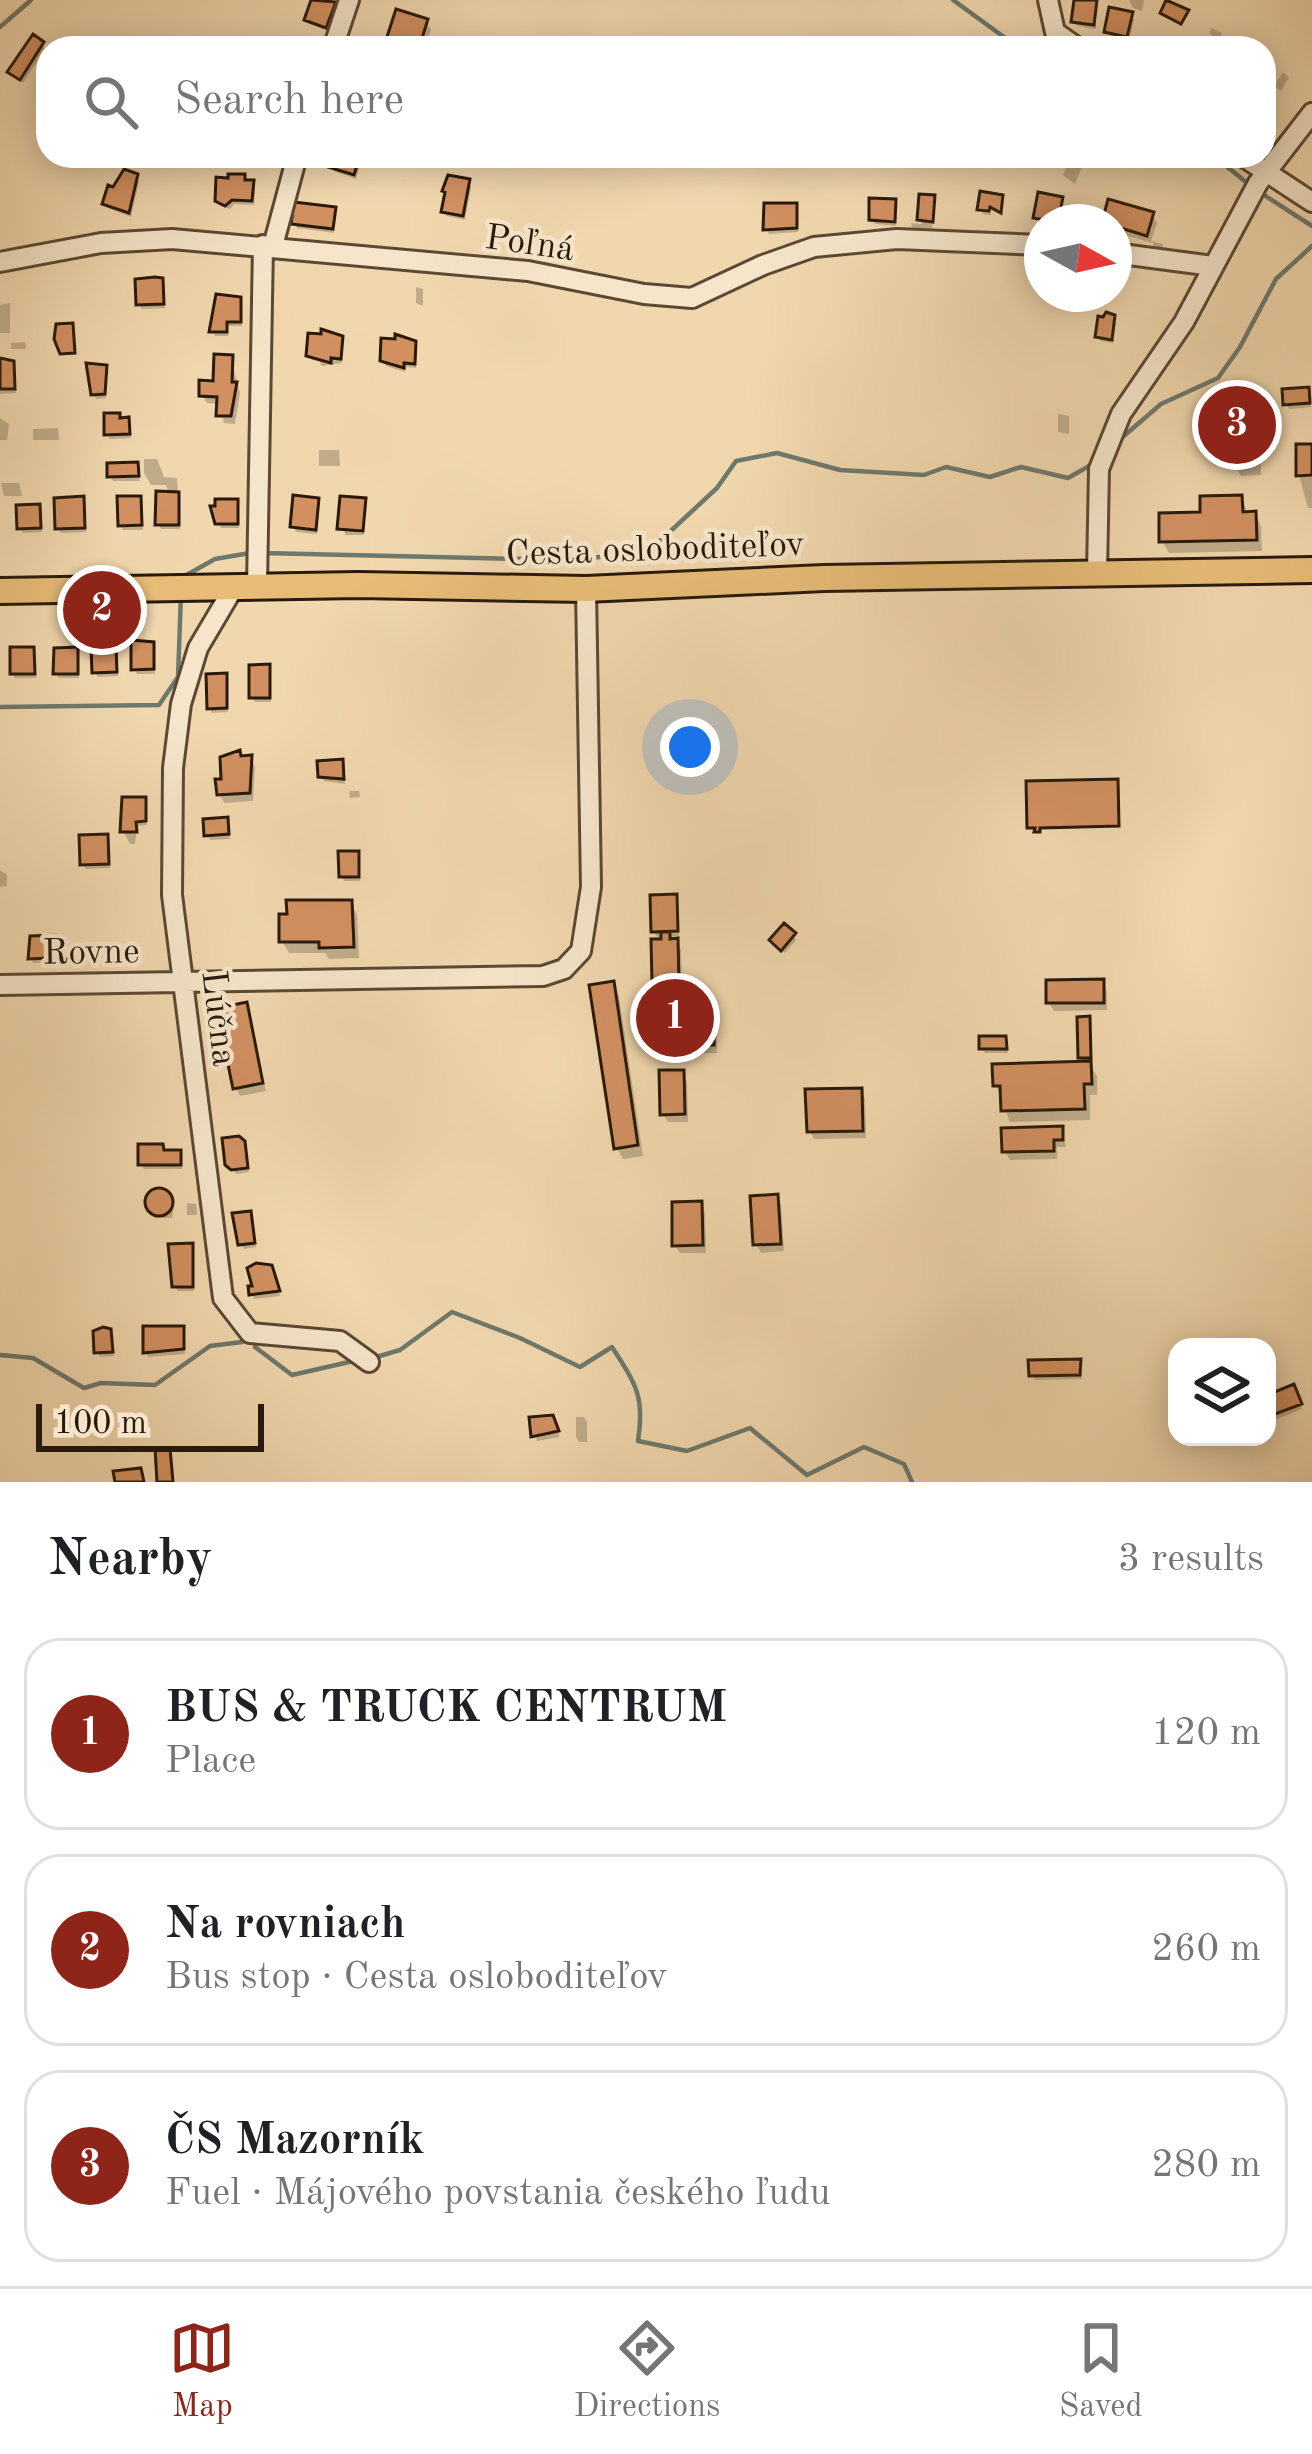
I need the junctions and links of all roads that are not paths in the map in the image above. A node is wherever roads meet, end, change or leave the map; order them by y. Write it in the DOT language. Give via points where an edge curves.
graph roads {
  1 [pos="350,0"];
  2 [pos="1048,0"];
  3 [pos="337,36"];
  4 [pos="1060,36"];
  5 [pos="1312,113"];
  6 [pos="1276,160"];
  7 [pos="293,168"];
  8 [pos="1248,168"];
  9 [pos="1270,168"];
  10 [pos="1257,185"];
  11 [pos="1312,202"];
  12 [pos="1024,244"];
  13 [pos="268,245"];
  14 [pos="1132,255"];
  15 [pos="0,262"];
  16 [pos="1213,266"];
  17 [pos="1312,570"];
  18 [pos="1096,574"];
  19 [pos="246,587"];
  20 [pos="586,589"];
  21 [pos="0,591"];
  22 [pos="183,982"];
  23 [pos="0,985"];
  24 [pos="370,1362"];
  1 -- 3 [label="street"];
  2 -- 4 [label="street"];
  5 -- 6 [label="street"];
  7 -- 13 [label="street"];
  8 -- 10 [label="street"];
  9 -- 10 [label="street"];
  10 -- 11 [label="street"];
  10 -- 16 [label="street"];
  12 -- 13 [label="street, Poľná" via="897,239 814,247 692,298"];
  13 -- 15 [label="street, Poľná" via="101,243"];
  13 -- 19 [label="street"];
  14 -- 16 [label="street"];
  16 -- 18 [label="street" via="1121,414 1100,469"];
  17 -- 18 [label="main road, Cesta osloboditeľov"];
  18 -- 20 [label="main road, Cesta osloboditeľov"];
  19 -- 20 [label="main road, Cesta osloboditeľov"];
  19 -- 21 [label="main road, Cesta osloboditeľov"];
  19 -- 22 [label="street, Lúčna" via="198,648 181,704 172,895"];
  20 -- 22 [label="street, Rovne" via="592,874 581,952 564,969 543,976"];
  22 -- 23 [label="street, Rovne"];
  22 -- 24 [label="street, Lúčna" via="223,1298 250,1333 340,1341"];
}
